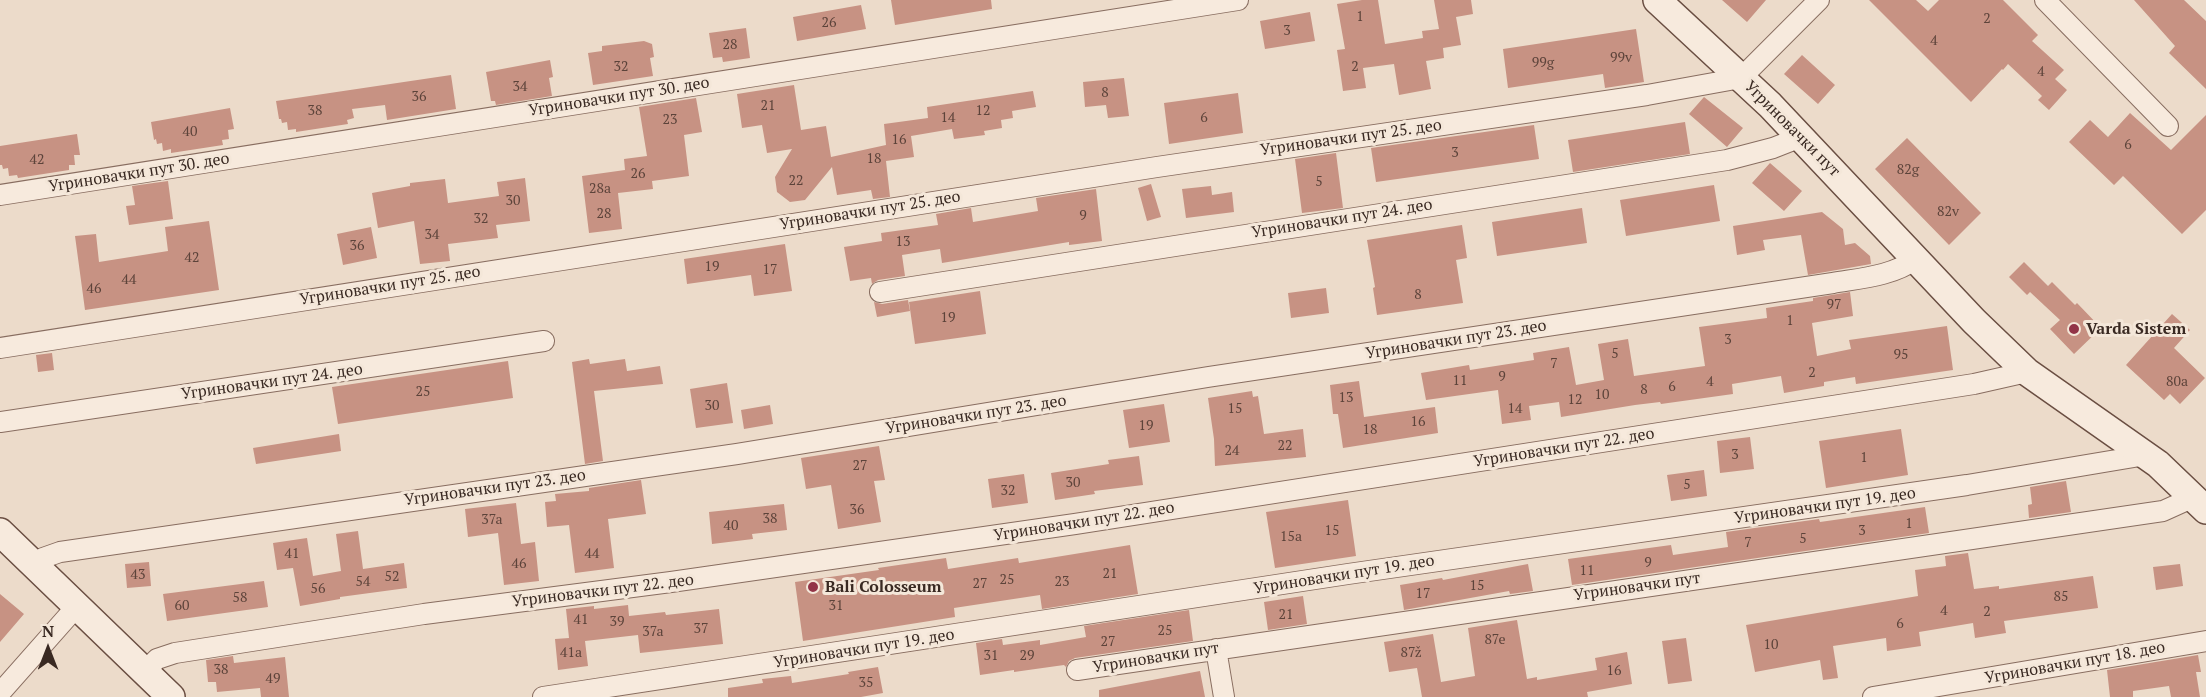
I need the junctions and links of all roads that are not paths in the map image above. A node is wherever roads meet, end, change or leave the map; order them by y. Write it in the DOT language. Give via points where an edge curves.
graph roads {
  1 [pos="1238,0"];
  2 [pos="1657,0"];
  3 [pos="1819,0"];
  4 [pos="2045,0"];
  5 [pos="1741,78"];
  6 [pos="2168,126"];
  7 [pos="1801,137"];
  8 [pos="0,195"];
  9 [pos="1916,259"];
  10 [pos="880,292"];
  11 [pos="544,341"];
  12 [pos="0,348"];
  13 [pos="2027,372"];
  14 [pos="0,422"];
  15 [pos="2146,455"];
  16 [pos="2200,504"];
  17 [pos="0,532"];
  18 [pos="34,564"];
  19 [pos="77,606"];
  20 [pos="2206,641"];
  21 [pos="1216,649"];
  22 [pos="1077,670"];
  23 [pos="145,671"];
  24 [pos="0,693"];
  25 [pos="171,697"];
  26 [pos="543,697"];
  27 [pos="1224,697"];
  28 [pos="1873,697"];
  1 -- 8 [label="street, Угриновачки пут 30. део"];
  2 -- 5 [label="street, Угриновачки пут"];
  3 -- 5 [label="street"];
  4 -- 6 [label="street"];
  5 -- 7 [label="street, Угриновачки пут"];
  5 -- 12 [label="street, Угриновачки пут 25. део"];
  7 -- 9 [label="street, Угриновачки пут"];
  7 -- 10 [label="street, Угриновачки пут 24. део" via="1727,160"];
  9 -- 13 [label="street, Угриновачки пут"];
  9 -- 18 [label="street, Угриновачки пут 23. део" via="1892,272 1833,283 1208,377 737,454 60,552"];
  11 -- 14 [label="street, Угриновачки пут 24. део"];
  13 -- 15 [label="street, Угриновачки пут"];
  13 -- 23 [label="street, Угриновачки пут 22. део" via="1974,384 1075,524 424,614 175,653 158,658"];
  15 -- 16 [label="street, Угриновачки пут"];
  15 -- 26 [label="street, Угриновачки пут 19. део"];
  16 -- 21 [label="street, Угриновачки пут"];
  17 -- 18 [label="street"];
  18 -- 19 [label="street"];
  19 -- 23 [label="street"];
  19 -- 24 [label="street"];
  20 -- 28 [label="street, Угриновачки пут 18. део"];
  21 -- 22 [label="street, Угриновачки пут"];
  21 -- 27 [label="street"];
  23 -- 25 [label="street"];
}
